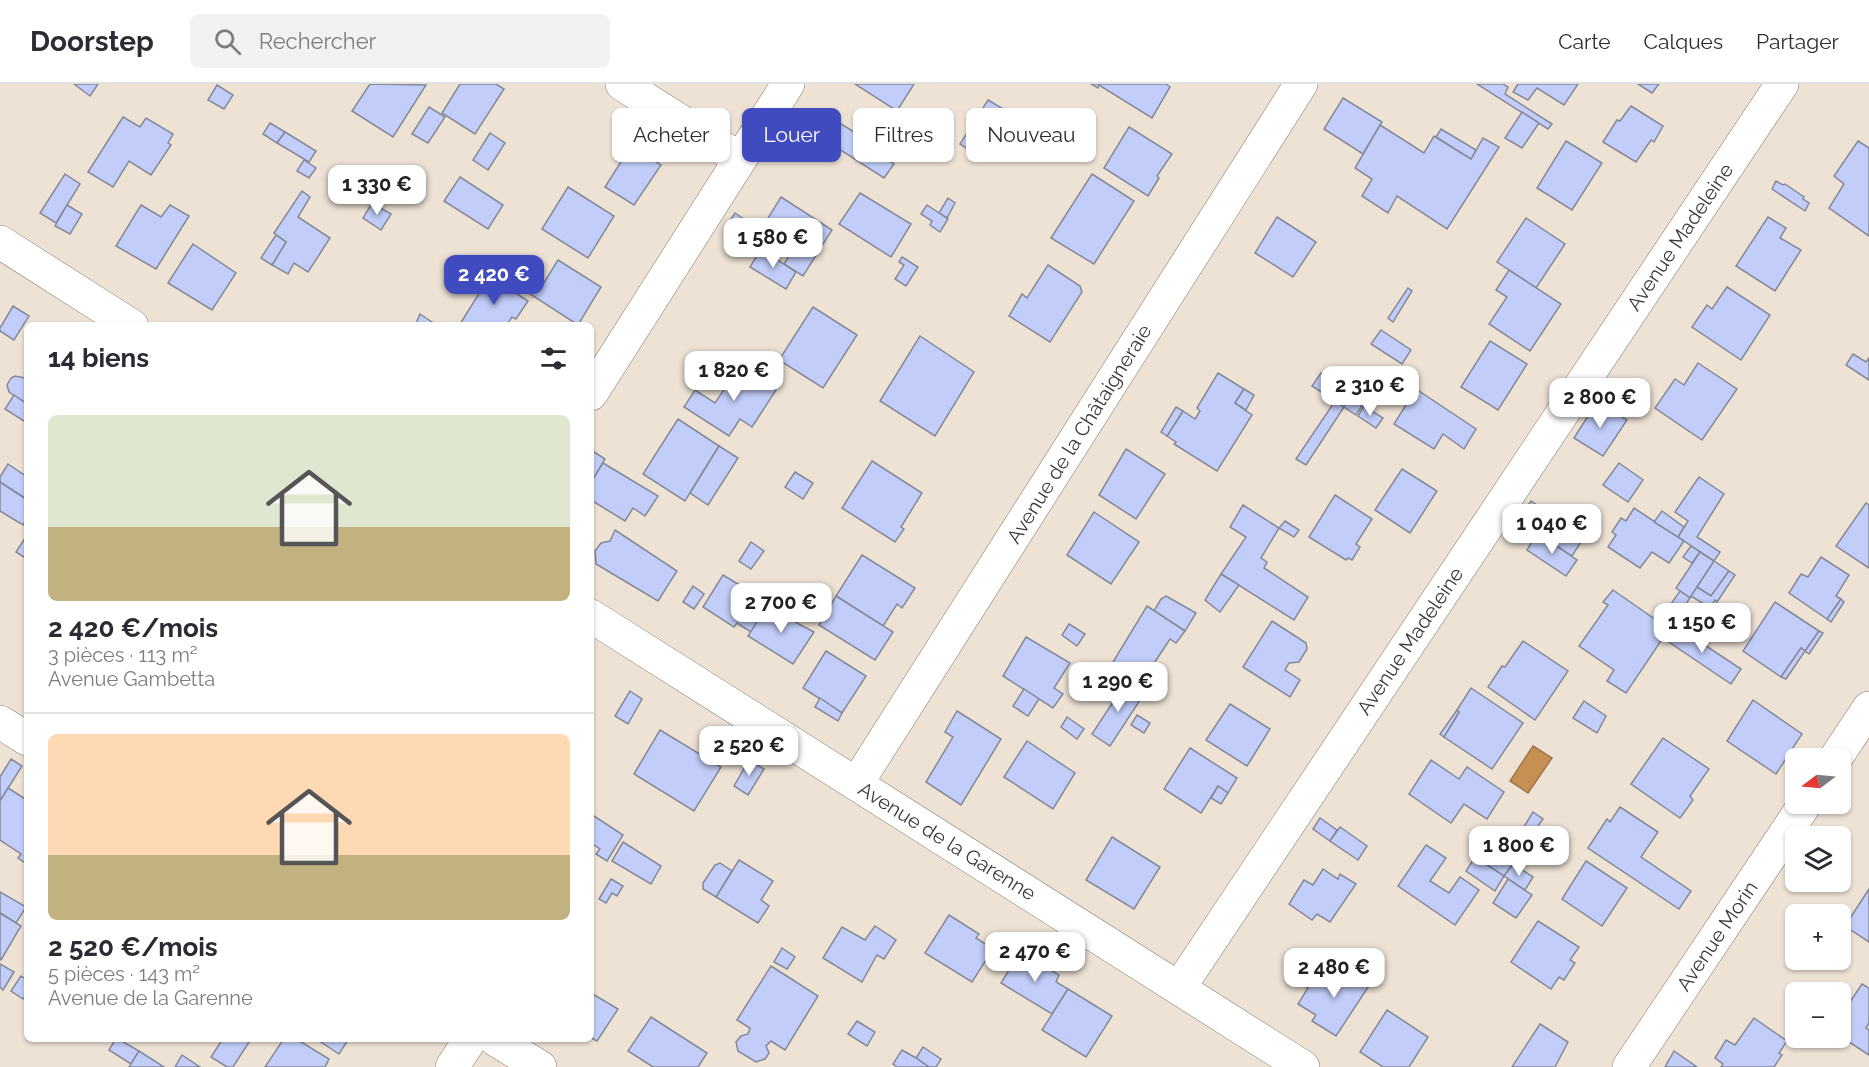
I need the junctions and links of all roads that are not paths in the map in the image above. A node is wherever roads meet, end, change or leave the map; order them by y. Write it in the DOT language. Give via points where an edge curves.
graph roads {
  1 [pos="622,84"];
  2 [pos="788,84"];
  3 [pos="1301,84"];
  4 [pos="1782,84"];
  5 [pos="740,159"];
  6 [pos="0,242"];
  7 [pos="126,322"];
  8 [pos="594,389"];
  9 [pos="594,618"];
  10 [pos="1869,708"];
  11 [pos="0,722"];
  12 [pos="24,737"];
  13 [pos="1842,748"];
  14 [pos="857,783"];
  15 [pos="1798,814"];
  16 [pos="1179,988"];
  17 [pos="469,1042"];
  18 [pos="499,1042"];
  19 [pos="452,1067"];
  20 [pos="540,1067"];
  21 [pos="1303,1067"];
  22 [pos="1629,1067"];
  1 -- 5 [label="street"];
  2 -- 5 [label="street"];
  3 -- 14 [label="street, Avenue de la Châtaigneraie"];
  4 -- 16 [label="street, Avenue Madeleine"];
  5 -- 8 [label="street"];
  6 -- 7 [label="street"];
  9 -- 14 [label="street, Avenue de la Garenne"];
  10 -- 13 [label="street"];
  11 -- 12 [label="street"];
  14 -- 16 [label="street, Avenue de la Garenne"];
  15 -- 22 [label="street, Avenue Morin"];
  16 -- 21 [label="street, Avenue de la Garenne"];
  17 -- 19 [label="street"];
  18 -- 20 [label="street"];
}
